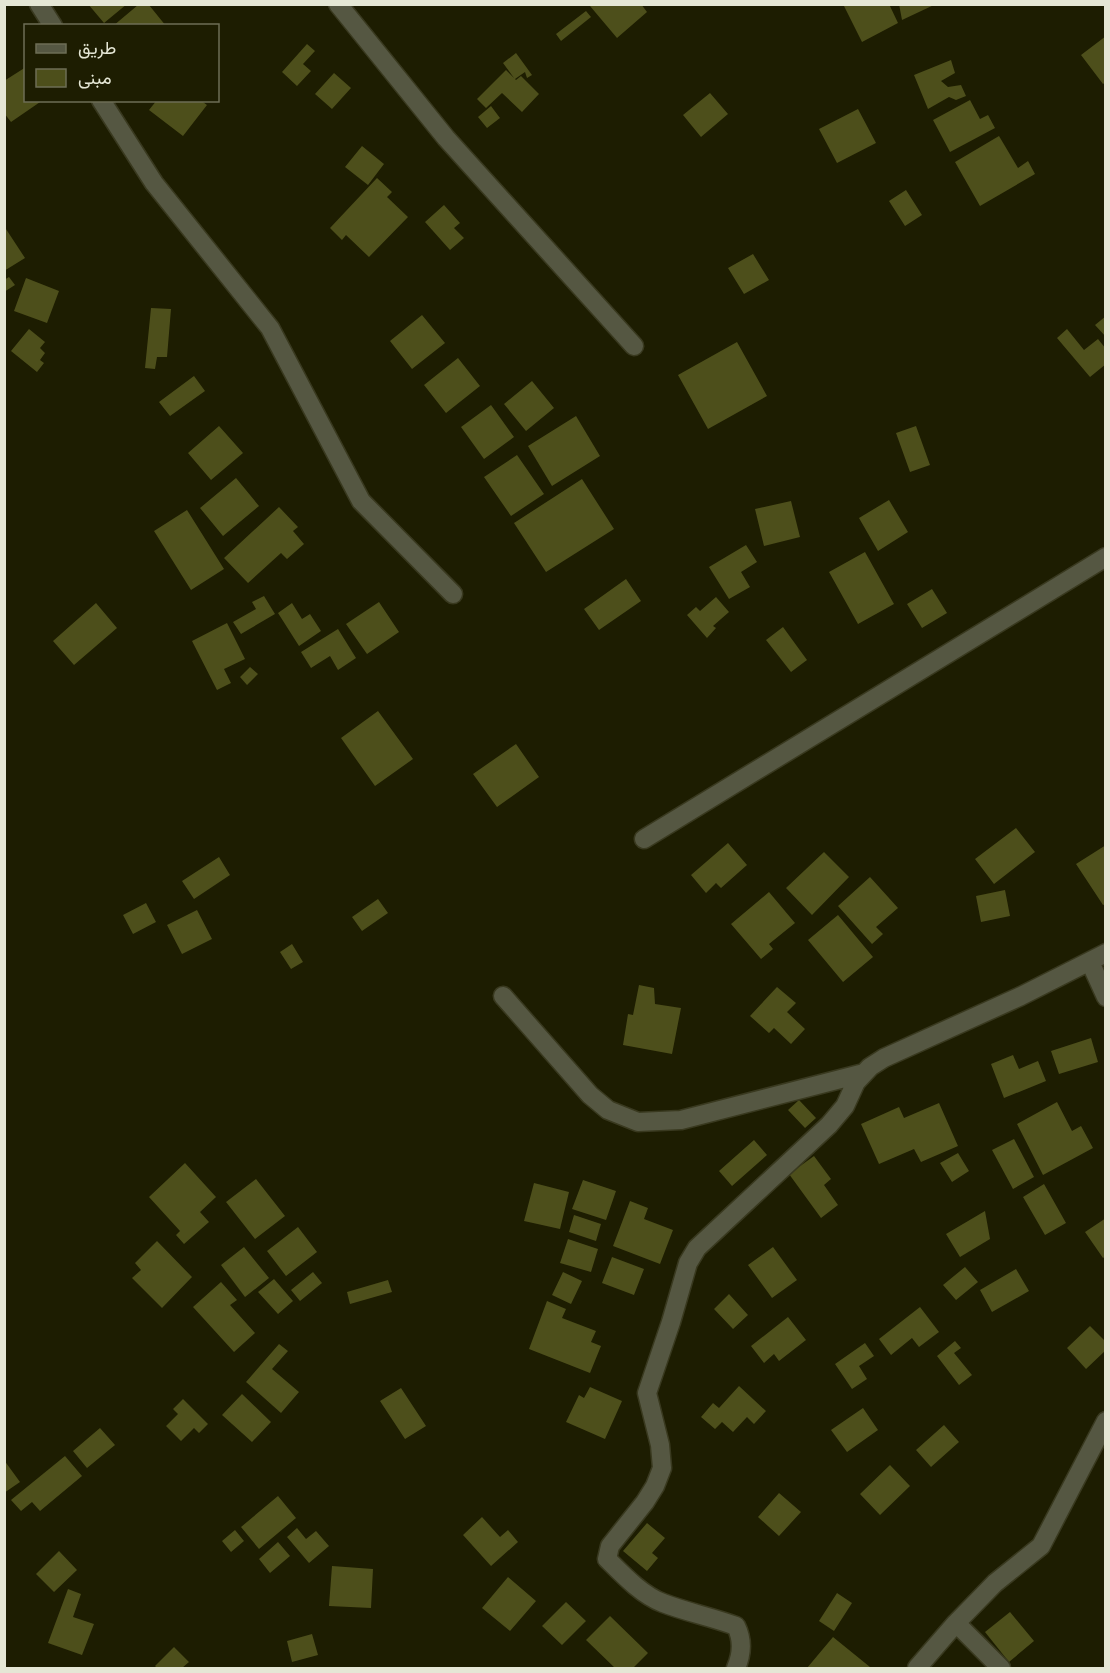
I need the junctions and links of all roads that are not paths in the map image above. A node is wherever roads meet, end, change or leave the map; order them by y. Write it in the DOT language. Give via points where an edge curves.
graph roads {
  1 [pos="39,4"];
  2 [pos="338,4"];
  3 [pos="52,24"];
  4 [pos="102,102"];
  5 [pos="634,346"];
  6 [pos="1106,557"];
  7 [pos="453,594"];
  8 [pos="644,839"];
  9 [pos="1098,958"];
  10 [pos="503,996"];
  11 [pos="1106,997"];
  12 [pos="864,1073"];
  13 [pos="1106,1421"];
  14 [pos="956,1623"];
  15 [pos="736,1668"];
  16 [pos="917,1668"];
  17 [pos="1001,1668"];
  1 -- 3 [label="street"];
  2 -- 5 [label="street" via="446,138"];
  4 -- 7 [label="street" via="154,183 270,328 361,501"];
  6 -- 8 [label="street"];
  9 -- 11 [label="street"];
  9 -- 12 [label="street" via="884,1058"];
  10 -- 12 [label="street" via="590,1095 608,1110 639,1122 681,1120"];
  12 -- 15 [label="street" via="829,1125 697,1248 688,1263 647,1393 662,1468 645,1502 610,1546 607,1558 629,1581 661,1603 736,1626 742,1637"];
  13 -- 14 [label="street" via="1041,1546 995,1583"];
  14 -- 16 [label="street"];
  14 -- 17 [label="street"];
}
